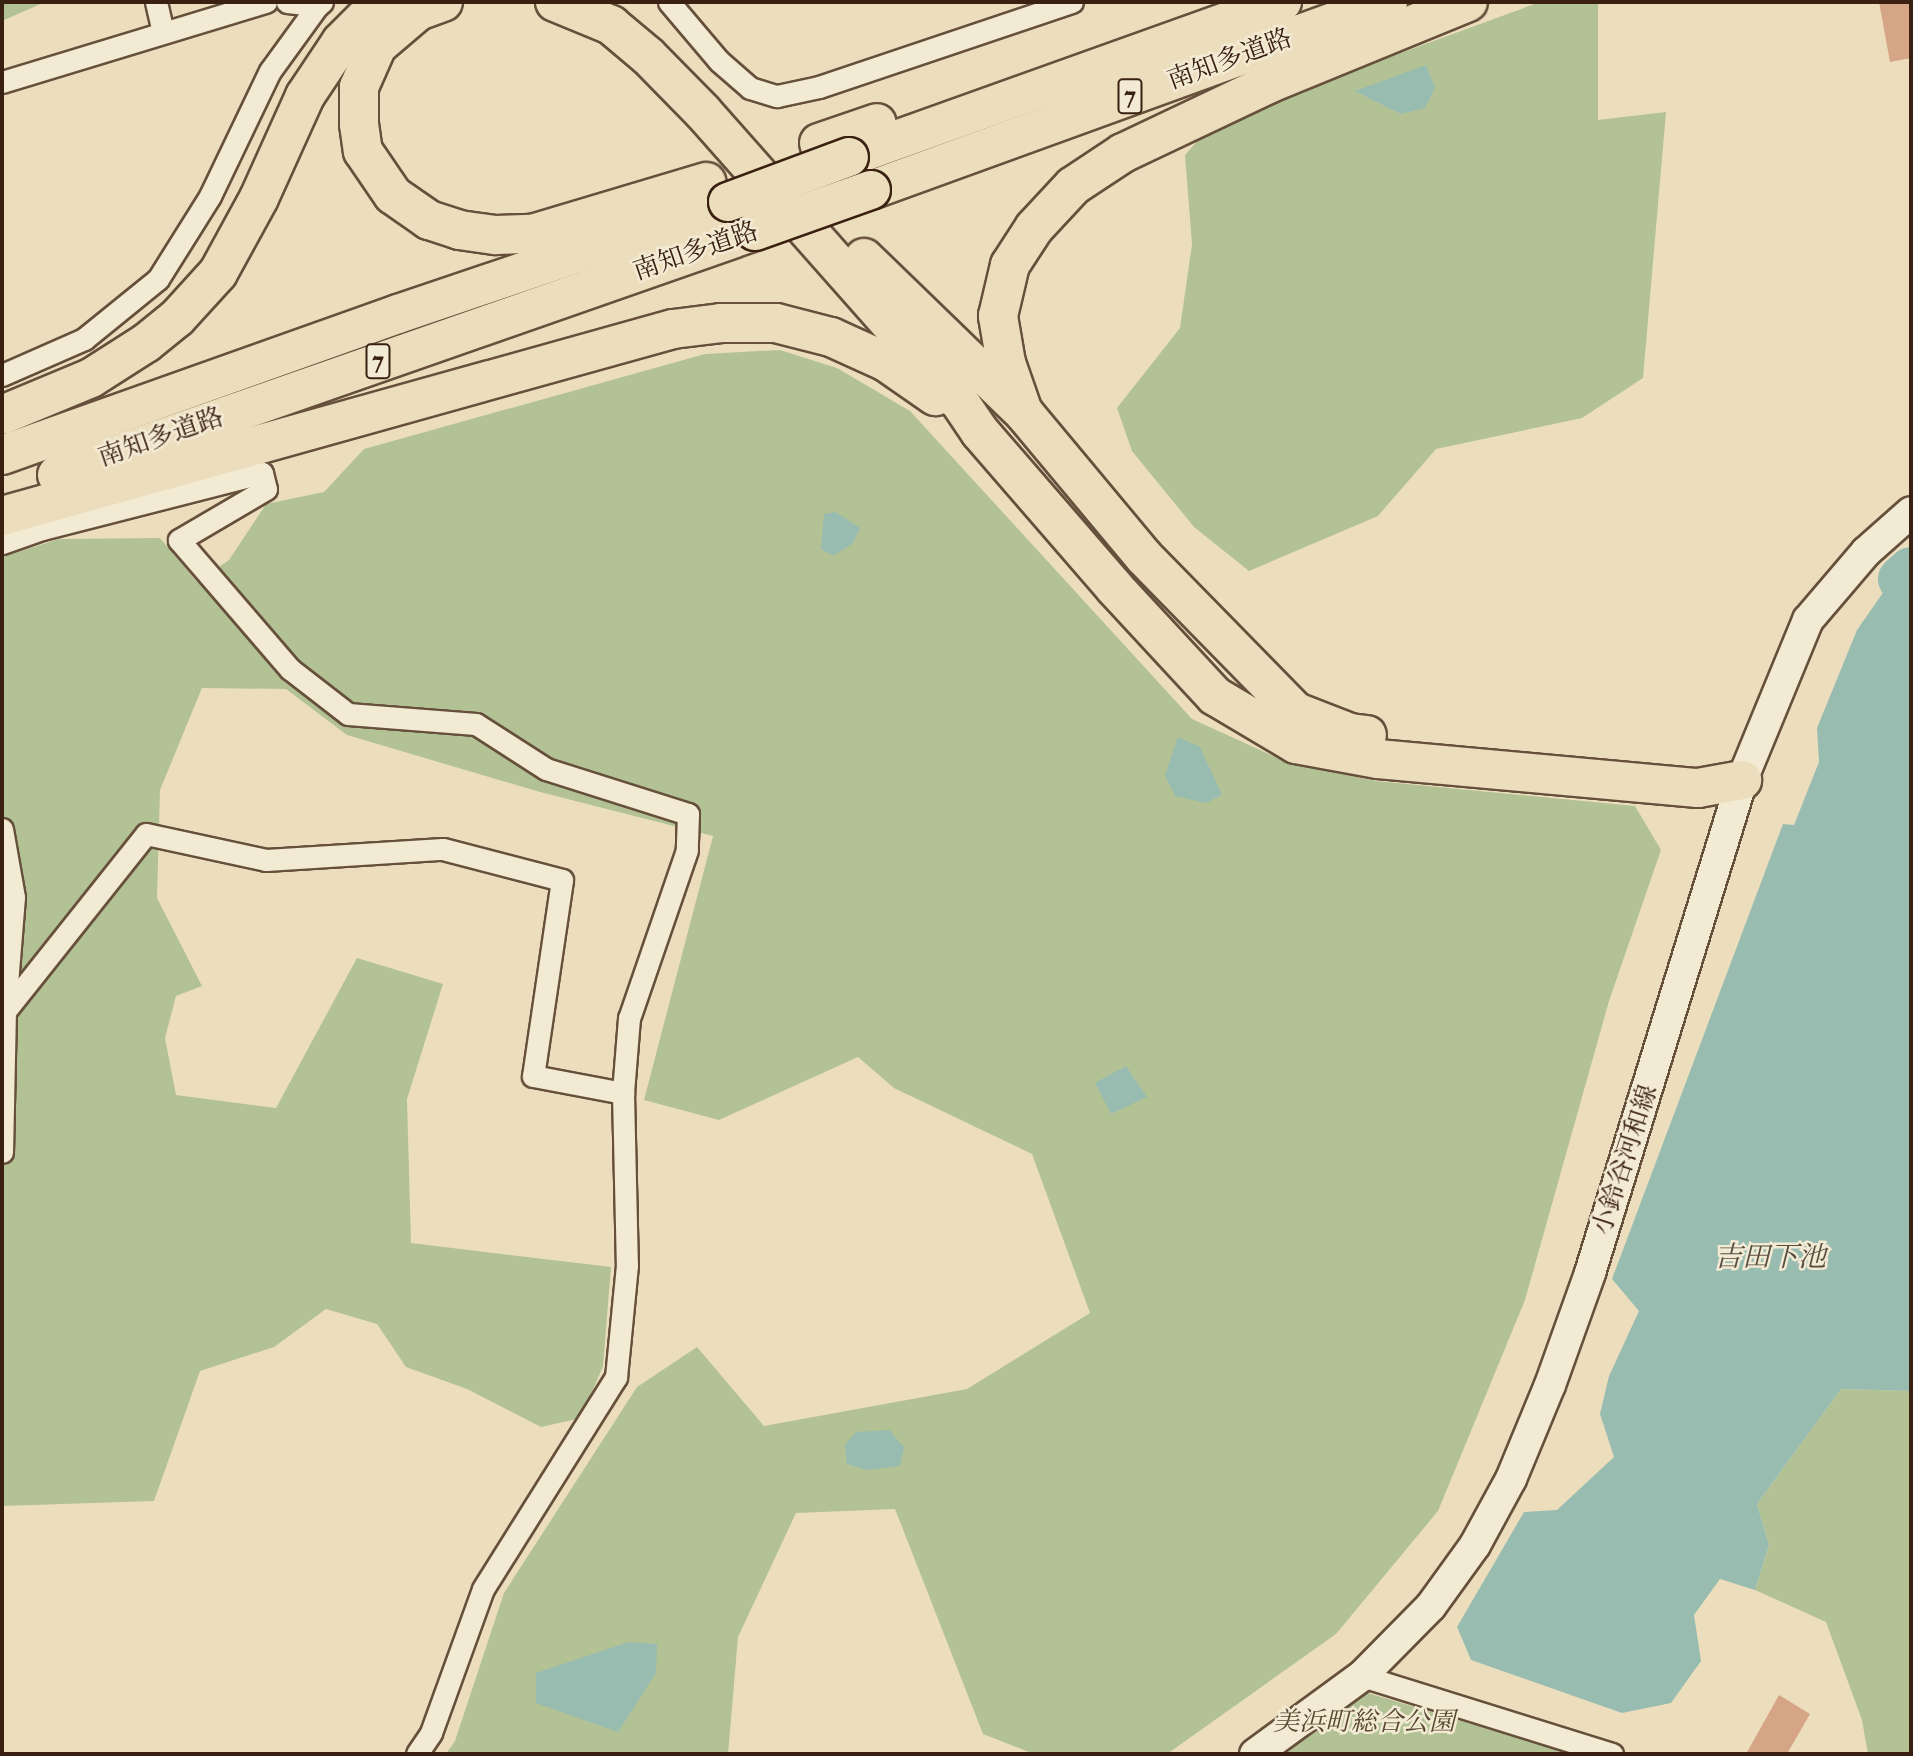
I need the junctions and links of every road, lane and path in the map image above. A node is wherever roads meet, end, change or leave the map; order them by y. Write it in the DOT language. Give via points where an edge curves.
graph roads {
  1 [pos="156,2"];
  2 [pos="266,2"];
  3 [pos="287,2"];
  4 [pos="388,2"];
  5 [pos="443,2"];
  6 [pos="555,2"];
  7 [pos="613,2"];
  8 [pos="669,2"];
  9 [pos="1072,2"];
  10 [pos="1282,2"];
  11 [pos="1388,2"];
  12 [pos="1468,2"];
  13 [pos="320,3"];
  14 [pos="163,32"];
  15 [pos="2,82"];
  16 [pos="717,192"];
  17 [pos="2,375"];
  18 [pos="1024,413"];
  19 [pos="2,415"];
  20 [pos="980,432"];
  21 [pos="2,455"];
  22 [pos="2,494"];
  23 [pos="1911,512"];
  24 [pos="2,516"];
  25 [pos="2,544"];
  26 [pos="1742,780"];
  27 [pos="2,829"];
  28 [pos="3,1013"];
  29 [pos="623,1093"];
  30 [pos="2,1152"];
  31 [pos="1362,1676"];
  32 [pos="417,1754"];
  33 [pos="1255,1754"];
  34 [pos="1612,1754"];
  1 -- 14 [label="street"];
  2 -- 14 [label="street"];
  3 -- 13 [label="street"];
  4 -- 19 [label="highway" via="341,42 305,96 259,198 218,273 177,318 91,378"];
  5 -- 16 [label="highway" via="418,11 377,46 359,87 363,151 393,195 429,220 496,235 533,234"];
  6 -- 20 [label="highway" via="611,25 648,56 827,250 959,401"];
  7 -- 18 [label="highway" via="711,91 851,245"];
  8 -- 9 [label="street" via="719,61 750,88 777,96 819,87"];
  10 -- 16 [label="highway, 南知多道路 / 7, bridge" via="1088,71 834,150"];
  11 -- 22 [label="highway, 南知多道路 / 7, bridge" via="871,190"];
  12 -- 18 [label="highway" via="1268,84 1123,153 1073,186 1034,228 1010,265 998,316 1006,363"];
  13 -- 17 [label="street" via="270,71 210,196 158,279 84,339"];
  14 -- 15 [label="street"];
  16 -- 21 [label="highway, 南知多道路 / 7" via="398,314"];
  18 -- 26 [label="highway" via="1144,557 1296,712 1350,733 1699,762"];
  20 -- 24 [label="highway" via="886,362 831,337 776,323 721,323 673,329"];
  20 -- 26 [label="highway" via="1215,696 1296,744 1378,759 1698,788"];
  23 -- 26 [label="main road, 小鈴谷河和線" via="1866,552 1808,620"];
  25 -- 29 [label="street" via="42,529 261,473 266,489 179,540 290,669 348,714 475,724 545,769 688,814 687,850 629,1018"];
  26 -- 31 [label="main road, 小鈴谷河和線" via="1598,1247 1550,1385 1511,1479 1475,1545 1431,1606"];
  27 -- 28 [label="street" via="15,897"];
  28 -- 29 [label="street" via="146,834 265,860 443,849 562,880 533,1076"];
  28 -- 30 [label="street"];
  29 -- 32 [label="street" via="627,1265 616,1377 483,1590 431,1733"];
  31 -- 33 [label="main road, 小鈴谷河和線"];
  31 -- 34 [label="street"];
}
